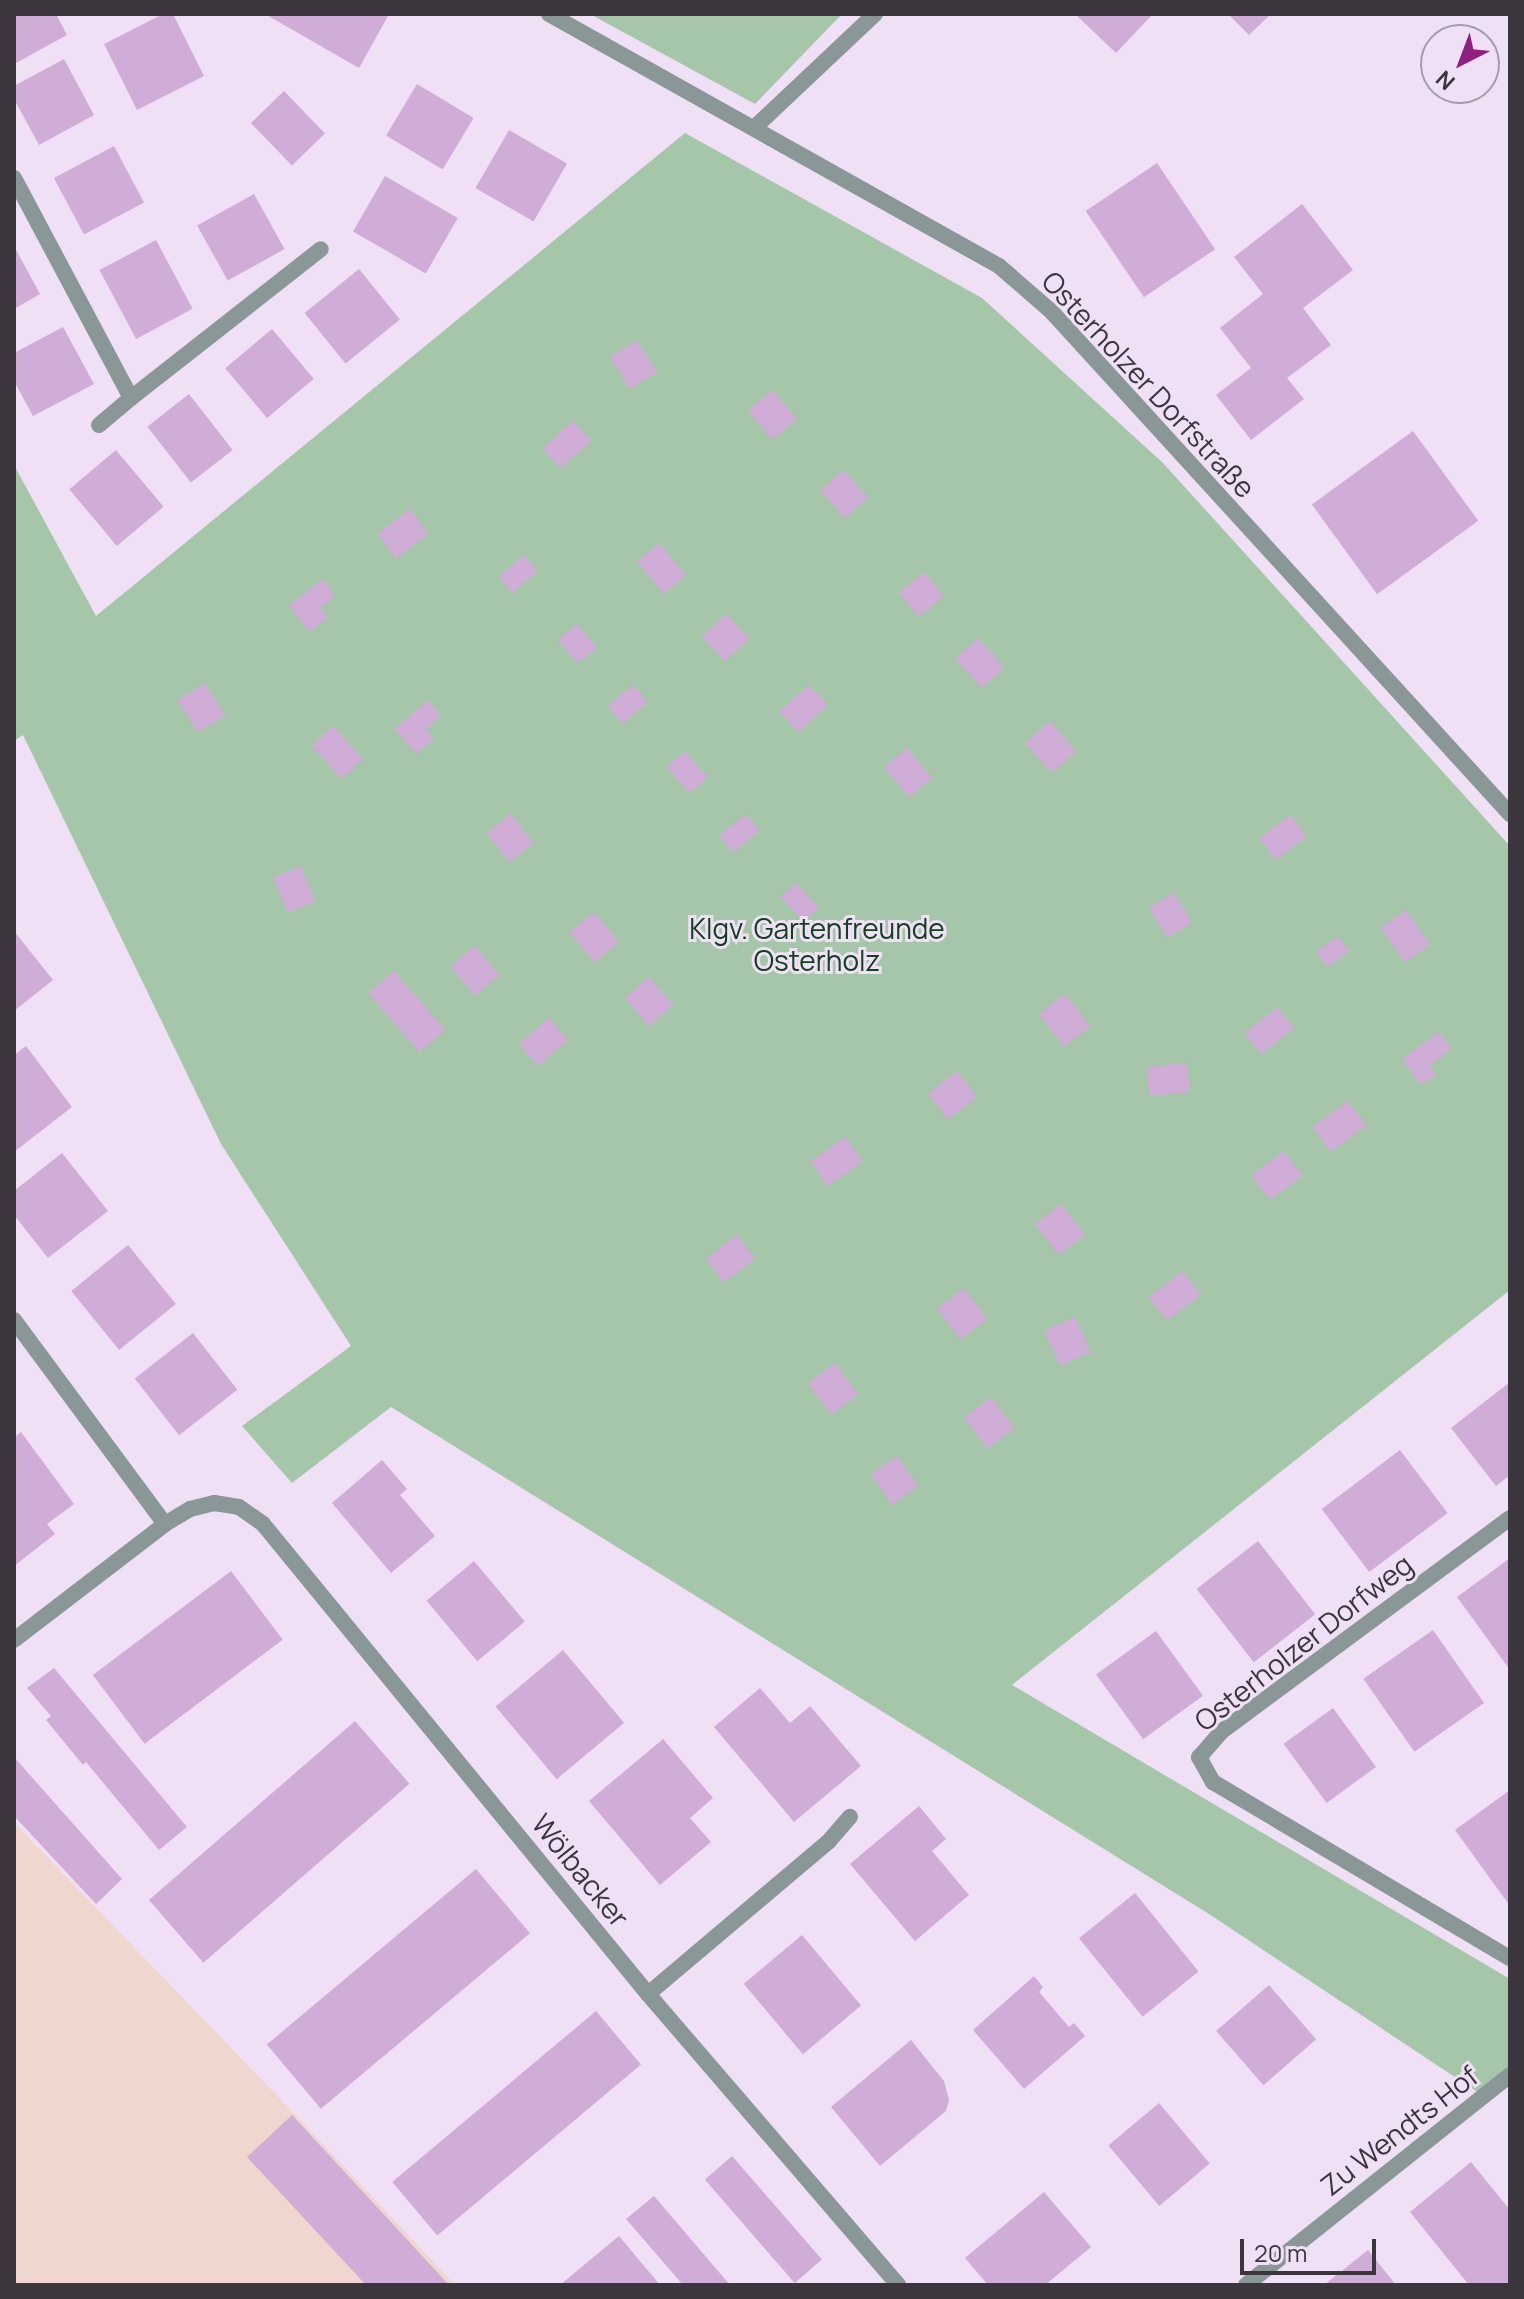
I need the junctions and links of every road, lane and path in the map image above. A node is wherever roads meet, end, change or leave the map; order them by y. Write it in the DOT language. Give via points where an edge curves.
graph roads {
  1 [pos="549,14"];
  2 [pos="875,14"];
  3 [pos="755,127"];
  4 [pos="14,178"];
  5 [pos="321,249"];
  6 [pos="131,398"];
  7 [pos="99,425"];
  8 [pos="1510,814"];
  9 [pos="14,1320"];
  10 [pos="1510,1518"];
  11 [pos="165,1524"];
  12 [pos="14,1640"];
  13 [pos="850,1817"];
  14 [pos="1510,1958"];
  15 [pos="648,1994"];
  16 [pos="1510,2075"];
  17 [pos="898,2285"];
  18 [pos="1246,2285"];
  1 -- 3 [label="street, Osterholzer Dorfstraße"];
  2 -- 3 [label="street"];
  3 -- 8 [label="street, Osterholzer Dorfstraße" via="999,266 1051,311"];
  4 -- 6 [label="street"];
  5 -- 6 [label="street"];
  6 -- 7 [label="street"];
  9 -- 11 [label="street"];
  10 -- 14 [label="street, Osterholzer Dorfweg" via="1222,1731 1199,1757 1213,1782"];
  11 -- 12 [label="street"];
  11 -- 15 [label="street, Wölbacker" via="214,1503 239,1507 263,1524"];
  13 -- 15 [label="street" via="829,1841"];
  15 -- 17 [label="street, Wölbacker"];
  16 -- 18 [label="street, Zu Wendts Hof"];
}
